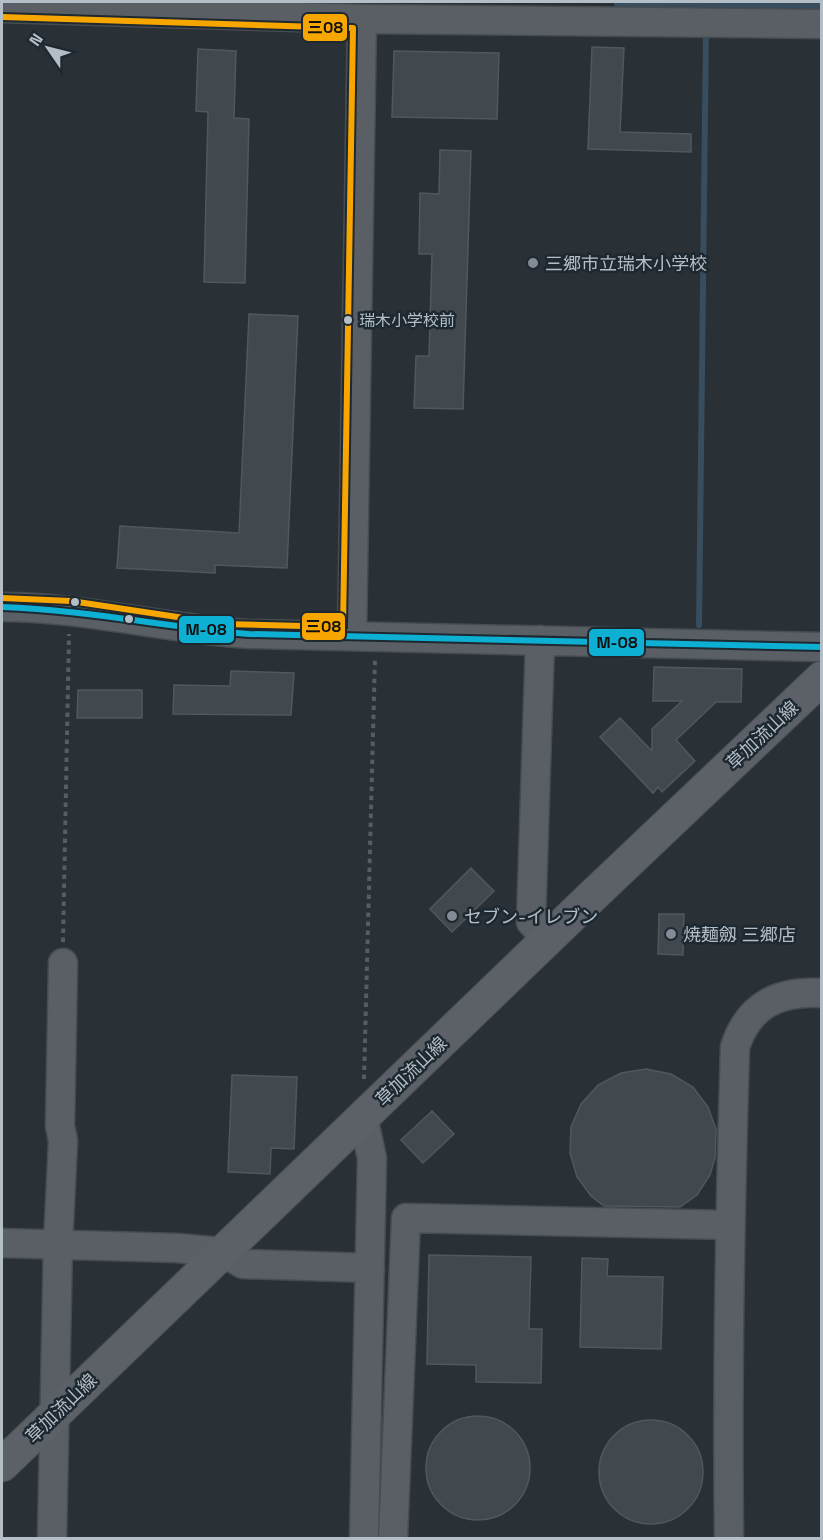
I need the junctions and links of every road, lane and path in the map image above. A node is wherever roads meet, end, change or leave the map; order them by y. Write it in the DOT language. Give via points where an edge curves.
graph roads {
  1 [pos="2,8"];
  2 [pos="362,19"];
  3 [pos="822,24"];
  4 [pos="2,607"];
  5 [pos="70,610"];
  6 [pos="364,636"];
  7 [pos="540,640"];
  8 [pos="822,647"];
  9 [pos="822,678"];
  10 [pos="547,939"];
  11 [pos="63,963"];
  12 [pos="822,993"];
  13 [pos="363,1117"];
  14 [pos="729,1225"];
  15 [pos="2,1243"];
  16 [pos="58,1244"];
  17 [pos="222,1252"];
  18 [pos="370,1268"];
  19 [pos="55,1414"];
  20 [pos="2,1465"];
  21 [pos="51,1539"];
  22 [pos="364,1539"];
  23 [pos="393,1539"];
  24 [pos="729,1539"];
  1 -- 2 [label="street"];
  2 -- 3 [label="street"];
  2 -- 6 [label="street"];
  4 -- 5 [label="street"];
  5 -- 6 [label="street" via="223,633"];
  5 -- 11 [label="path"];
  6 -- 7 [label="street"];
  6 -- 13 [label="path"];
  7 -- 8 [label="street"];
  7 -- 10 [label="street" via="531,922"];
  9 -- 10 [label="main road, 草加流山線"];
  10 -- 13 [label="main road, 草加流山線"];
  11 -- 16 [label="street" via="63,1141"];
  12 -- 14 [label="street" via="799,992 778,997 763,1006 740,1032 735,1047"];
  13 -- 17 [label="main road, 草加流山線"];
  13 -- 18 [label="street" via="372,1158"];
  14 -- 23 [label="street" via="406,1218"];
  14 -- 24 [label="street"];
  15 -- 16 [label="street"];
  16 -- 17 [label="street"];
  16 -- 19 [label="street"];
  17 -- 18 [label="street" via="243,1264"];
  17 -- 19 [label="main road, 草加流山線"];
  18 -- 22 [label="street"];
  19 -- 20 [label="main road, 草加流山線"];
  19 -- 21 [label="street"];
}
